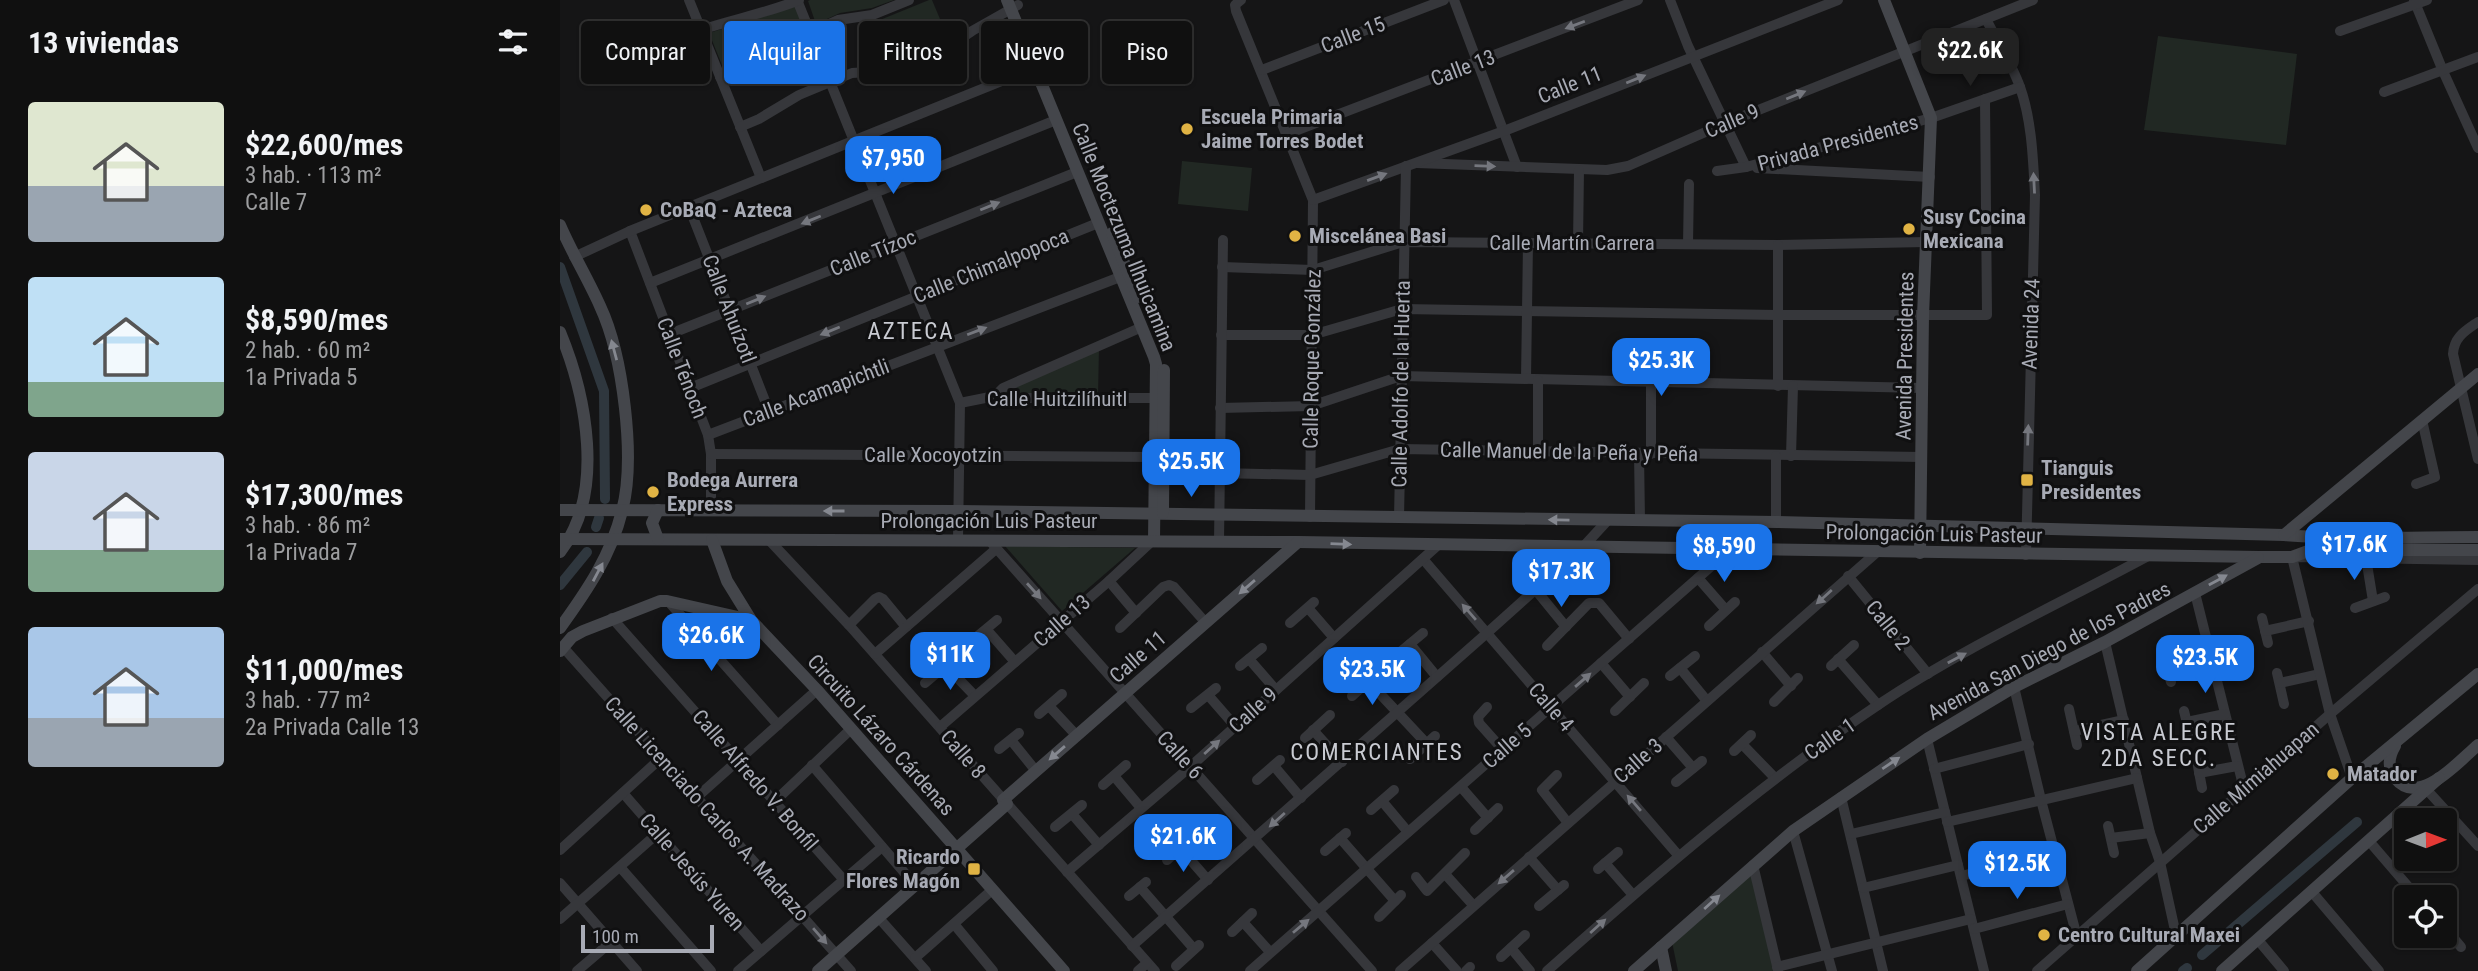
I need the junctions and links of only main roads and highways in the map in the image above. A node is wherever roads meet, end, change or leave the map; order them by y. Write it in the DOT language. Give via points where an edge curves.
graph roads {
  1 [pos="1884,0"];
  2 [pos="1013,3"];
  3 [pos="560,225"];
  4 [pos="560,332"];
  5 [pos="2478,374"];
  6 [pos="560,510"];
  7 [pos="582,510"];
  8 [pos="623,510"];
  9 [pos="659,510"];
  10 [pos="1159,515"];
  11 [pos="1921,525"];
  12 [pos="2284,535"];
  13 [pos="2478,537"];
  14 [pos="565,539"];
  15 [pos="612,539"];
  16 [pos="658,539"];
  17 [pos="712,540"];
  18 [pos="2338,540"];
  19 [pos="1156,541"];
  20 [pos="1298,542"];
  21 [pos="2478,550"];
  22 [pos="560,552"];
  23 [pos="1920,553"];
  24 [pos="2259,557"];
  25 [pos="751,620"];
  26 [pos="562,625"];
  27 [pos="576,635"];
  28 [pos="562,649"];
  29 [pos="2478,674"];
  30 [pos="2400,741"];
  31 [pos="2478,745"];
  32 [pos="2439,778"];
  33 [pos="955,848"];
  34 [pos="1661,947"];
  35 [pos="1641,968"];
  36 [pos="818,971"];
  37 [pos="1064,971"];
  38 [pos="1666,971"];
  39 [pos="2137,971"];
  40 [pos="2222,971"];
  1 -- 11 [label="main road, Avenida Presidentes" via="1931,118"];
  2 -- 10 [label="main road, Calle Moctezuma Ilhuicamina" via="1034,68 1156,364 1154,457"];
  2 -- 10 [label="main road, Calle Moctezuma Ilhuicamina" via="1162,355"];
  8 -- 3 [label="main road, one-way" via="627,450 621,383 610,332"];
  4 -- 7 [label="main road" via="584,406"];
  5 -- 12 [label="main road"];
  6 -- 7 [label="main road, Prolongación Luis Pasteur"];
  7 -- 8 [label="main road, Prolongación Luis Pasteur"];
  7 -- 14 [label="main road"];
  8 -- 9 [label="main road, Prolongación Luis Pasteur"];
  8 -- 15 [label="main road"];
  10 -- 9 [label="main road, Prolongación Luis Pasteur, one-way"];
  9 -- 16 [label="main road" via="652,523"];
  11 -- 10 [label="main road, Prolongación Luis Pasteur, one-way"];
  10 -- 19 [label="main road, Calle Moctezuma Ilhuicamina"];
  11 -- 12 [label="main road, Prolongación Luis Pasteur"];
  11 -- 23 [label="main road, Avenida Presidentes"];
  12 -- 18 [label="main road, Prolongación Luis Pasteur"];
  13 -- 18 [label="main road, Prolongación Luis Pasteur"];
  14 -- 15 [label="main road, Prolongación Luis Pasteur"];
  14 -- 22 [label="main road"];
  15 -- 16 [label="main road, Prolongación Luis Pasteur"];
  26 -- 15 [label="main road, one-way" via="589,588"];
  16 -- 17 [label="main road, Prolongación Luis Pasteur"];
  17 -- 19 [label="main road, Prolongación Luis Pasteur"];
  17 -- 25 [label="main road, Circuito Lázaro Cárdenas" via="727,581"];
  18 -- 21 [label="main road, Prolongación Luis Pasteur" via="2371,550"];
  18 -- 24 [label="main road, Prolongación Luis Pasteur" via="2292,557"];
  19 -- 20 [label="main road, Prolongación Luis Pasteur"];
  20 -- 23 [label="main road, Prolongación Luis Pasteur, one-way"];
  20 -- 33 [label="main road, Calle 11, one-way" via="1036,771"];
  23 -- 24 [label="main road, Prolongación Luis Pasteur"];
  34 -- 24 [label="main road, Avenida San Diego de los Padres, one-way" via="1793,831 1927,739 2014,687"];
  25 -- 27 [label="main road" via="660,601"];
  25 -- 33 [label="main road, Circuito Lázaro Cárdenas"];
  26 -- 27 [label="main road"];
  27 -- 28 [label="main road"];
  29 -- 30 [label="main road"];
  30 -- 32 [label="main road" via="2390,764 2397,780 2413,789 2432,785"];
  30 -- 39 [label="main road" via="2352,778"];
  31 -- 32 [label="main road"];
  32 -- 40 [label="main road"];
  33 -- 36 [label="main road, Calle 11"];
  33 -- 37 [label="main road, Circuito Lázaro Cárdenas"];
  34 -- 35 [label="main road, Avenida San Diego de los Padres"];
  34 -- 38 [label="main road"];
}
